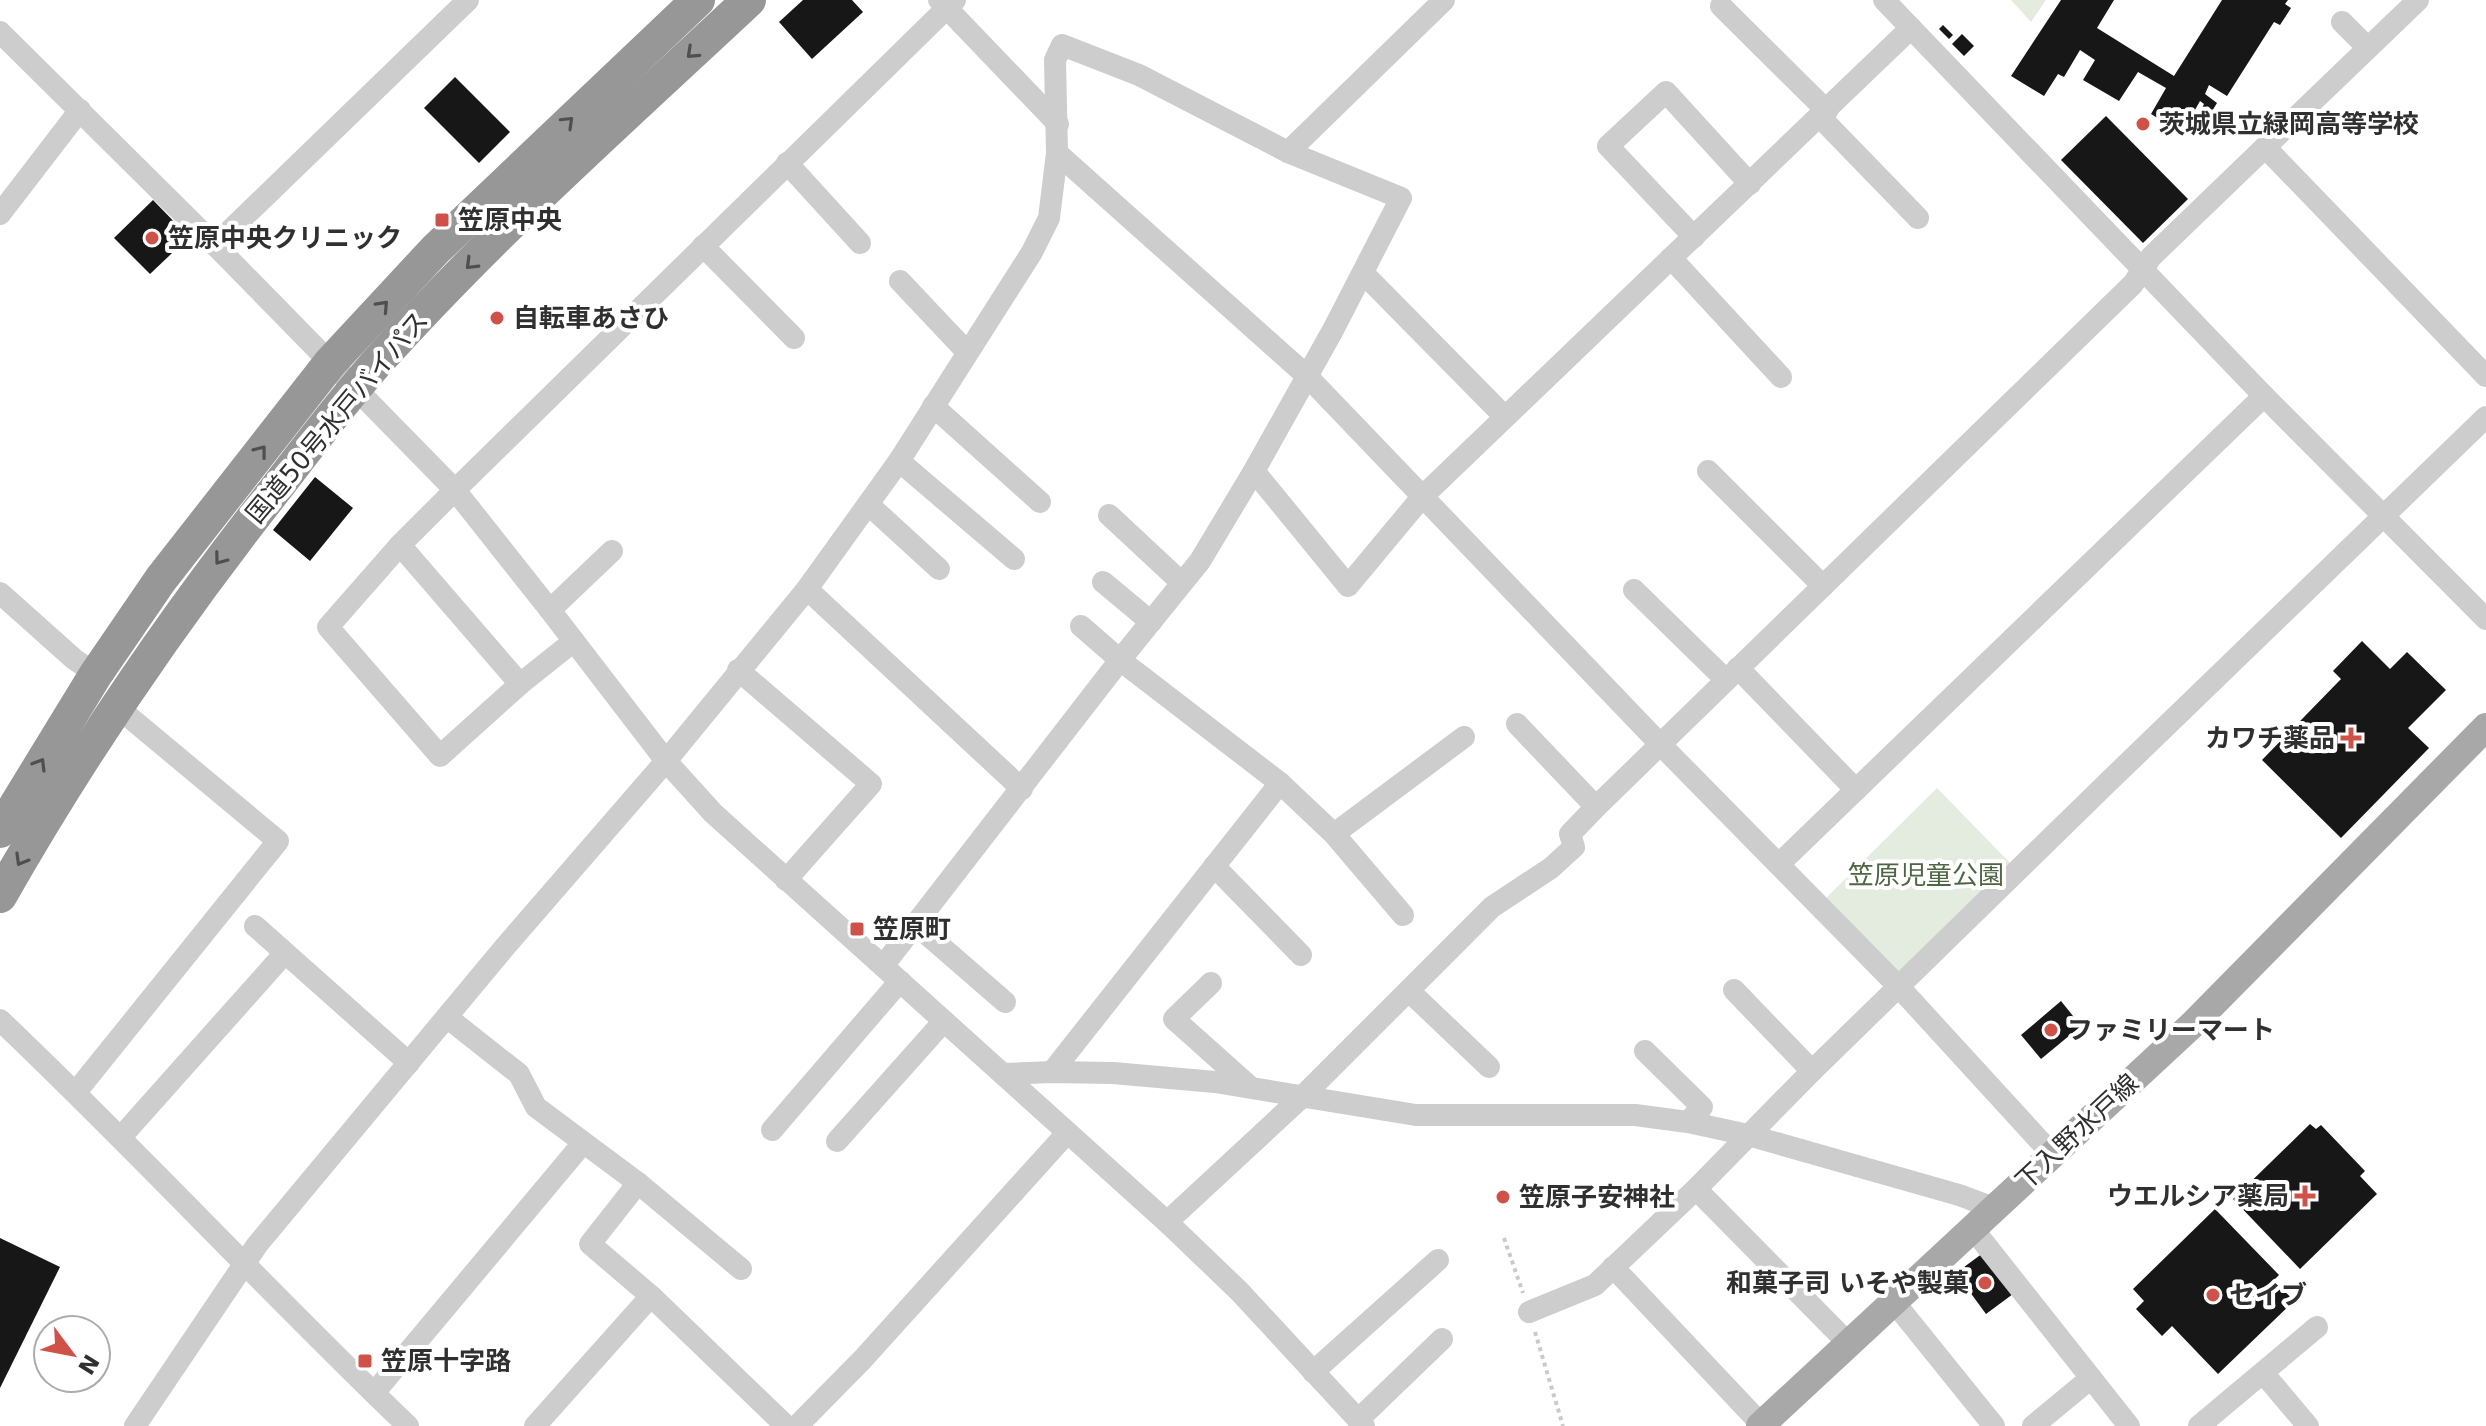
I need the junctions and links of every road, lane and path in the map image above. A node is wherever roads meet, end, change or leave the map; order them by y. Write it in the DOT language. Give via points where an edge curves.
graph roads {
  1 [pos="468,0"];
  2 [pos="698,0"];
  3 [pos="749,0"];
  4 [pos="1444,0"];
  5 [pos="1884,0"];
  6 [pos="2418,0"];
  7 [pos="947,3"];
  8 [pos="1721,6"];
  9 [pos="2342,22"];
  10 [pos="1911,28"];
  11 [pos="0,32"];
  12 [pos="2368,48"];
  13 [pos="80,110"];
  14 [pos="1824,114"];
  15 [pos="1058,124"];
  16 [pos="2265,147"];
  17 [pos="1288,152"];
  18 [pos="1057,153"];
  19 [pos="787,163"];
  20 [pos="1750,184"];
  21 [pos="0,214"];
  22 [pos="1918,218"];
  23 [pos="1694,237"];
  24 [pos="860,243"];
  25 [pos="215,245"];
  26 [pos="703,246"];
  27 [pos="1671,258"];
  28 [pos="2143,270"];
  29 [pos="1363,273"];
  30 [pos="900,281"];
  31 [pos="794,338"];
  32 [pos="967,352"];
  33 [pos="330,363"];
  34 [pos="1307,376"];
  35 [pos="2486,376"];
  36 [pos="1781,377"];
  37 [pos="355,388"];
  38 [pos="2264,396"];
  39 [pos="933,406"];
  40 [pos="1505,417"];
  41 [pos="2486,417"];
  42 [pos="899,461"];
  43 [pos="1254,471"];
  44 [pos="1708,471"];
  45 [pos="455,490"];
  46 [pos="1422,497"];
  47 [pos="1040,502"];
  48 [pos="869,505"];
  49 [pos="1109,515"];
  50 [pos="2382,517"];
  51 [pos="400,545"];
  52 [pos="612,551"];
  53 [pos="1014,559"];
  54 [pos="939,569"];
  55 [pos="1103,582"];
  56 [pos="1182,583"];
  57 [pos="1823,586"];
  58 [pos="807,589"];
  59 [pos="1634,590"];
  60 [pos="0,593"];
  61 [pos="550,610"];
  62 [pos="2486,619"];
  63 [pos="1151,622"];
  64 [pos="1081,626"];
  65 [pos="574,641"];
  66 [pos="1120,660"];
  67 [pos="738,670"];
  68 [pos="96,674"];
  69 [pos="1732,674"];
  70 [pos="520,684"];
  71 [pos="116,706"];
  72 [pos="1517,724"];
  73 [pos="2486,727"];
  74 [pos="1464,737"];
  75 [pos="1660,744"];
  76 [pos="666,761"];
  77 [pos="1280,783"];
  78 [pos="1022,789"];
  79 [pos="1856,790"];
  80 [pos="1596,807"];
  81 [pos="0,831"];
  82 [pos="1334,834"];
  83 [pos="1779,864"];
  84 [pos="1214,866"];
  85 [pos="786,880"];
  86 [pos="0,896"];
  87 [pos="1403,915"];
  88 [pos="915,924"];
  89 [pos="255,926"];
  90 [pos="284,954"];
  91 [pos="1301,955"];
  92 [pos="883,966"];
  93 [pos="900,981"];
  94 [pos="1211,983"];
  95 [pos="1899,987"];
  96 [pos="1734,990"];
  97 [pos="1409,991"];
  98 [pos="1005,1002"];
  99 [pos="448,1018"];
  100 [pos="0,1020"];
  101 [pos="944,1021"];
  102 [pos="1645,1051"];
  103 [pos="409,1063"];
  104 [pos="1489,1067"];
  105 [pos="1812,1071"];
  106 [pos="1052,1072"];
  107 [pos="1003,1074"];
  108 [pos="1250,1087"];
  109 [pos="76,1092"];
  110 [pos="1303,1096"];
  111 [pos="1688,1122"];
  112 [pos="772,1130"];
  113 [pos="1067,1133"];
  114 [pos="1748,1135"];
  115 [pos="121,1137"];
  116 [pos="837,1141"];
  117 [pos="583,1143"];
  118 [pos="2052,1154"];
  119 [pos="638,1183"];
  120 [pos="1696,1189"];
  121 [pos="1994,1208"];
  122 [pos="1167,1222"];
  123 [pos="1973,1229"];
  124 [pos="1438,1260"];
  125 [pos="244,1265"];
  126 [pos="1613,1267"];
  127 [pos="741,1269"];
  128 [pos="651,1296"];
  129 [pos="1894,1302"];
  130 [pos="1529,1312"];
  131 [pos="2317,1327"];
  132 [pos="1442,1339"];
  133 [pos="1849,1344"];
  134 [pos="1313,1372"];
  135 [pos="2264,1374"];
  136 [pos="2091,1378"];
  137 [pos="374,1393"];
  138 [pos="1361,1423"];
  139 [pos="403,1424"];
  140 [pos="1761,1425"];
  141 [pos="135,1426"];
  142 [pos="535,1426"];
  143 [pos="786,1426"];
  144 [pos="797,1426"];
  145 [pos="1994,1426"];
  146 [pos="2033,1426"];
  147 [pos="2129,1426"];
  148 [pos="2199,1426"];
  149 [pos="2308,1426"];
  1 -- 25 [label="street"];
  33 -- 2 [label="highway, 国道50号水戸バイパス, one-way" via="436,249"];
  3 -- 37 [label="highway, 国道50号水戸バイパス, one-way" via="471,263"];
  4 -- 17 [label="street"];
  5 -- 10 [label="street"];
  6 -- 12 [label="street"];
  7 -- 15 [label="street"];
  7 -- 19 [label="street"];
  8 -- 14 [label="street"];
  9 -- 12 [label="street"];
  10 -- 14 [label="street"];
  10 -- 28 [label="street"];
  11 -- 13 [label="street"];
  12 -- 16 [label="street"];
  13 -- 21 [label="street"];
  13 -- 25 [label="street"];
  14 -- 20 [label="street"];
  14 -- 22 [label="street"];
  15 -- 17 [label="street" via="1055,60 1062,45 1139,75"];
  15 -- 18 [label="street"];
  16 -- 28 [label="street"];
  16 -- 35 [label="street"];
  17 -- 29 [label="street" via="1401,198"];
  18 -- 32 [label="street" via="1049,218"];
  18 -- 34 [label="street"];
  19 -- 24 [label="street"];
  19 -- 26 [label="street"];
  20 -- 23 [label="street"];
  20 -- 23 [label="street" via="1666,92 1608,146"];
  23 -- 27 [label="street"];
  25 -- 33 [label="street"];
  26 -- 31 [label="street"];
  26 -- 45 [label="street"];
  27 -- 36 [label="street"];
  27 -- 40 [label="street"];
  28 -- 38 [label="street"];
  28 -- 57 [label="street"];
  29 -- 34 [label="street"];
  29 -- 40 [label="street"];
  30 -- 32 [label="street"];
  32 -- 39 [label="street"];
  33 -- 37 [label="street"];
  68 -- 33 [label="highway, 国道50号水戸バイパス, one-way" via="161,579"];
  34 -- 43 [label="street"];
  34 -- 46 [label="street"];
  37 -- 45 [label="street"];
  37 -- 71 [label="highway, 国道50号水戸バイパス, one-way" via="224,554"];
  38 -- 50 [label="street"];
  38 -- 79 [label="street"];
  39 -- 42 [label="street"];
  39 -- 47 [label="street"];
  40 -- 46 [label="street"];
  41 -- 50 [label="street"];
  42 -- 48 [label="street"];
  42 -- 53 [label="street"];
  43 -- 46 [label="street" via="1348,586"];
  43 -- 56 [label="street"];
  44 -- 57 [label="street"];
  45 -- 51 [label="street"];
  45 -- 61 [label="street"];
  46 -- 75 [label="street"];
  48 -- 54 [label="street"];
  48 -- 58 [label="street"];
  49 -- 56 [label="street"];
  50 -- 62 [label="street"];
  50 -- 95 [label="street"];
  51 -- 70 [label="street"];
  51 -- 70 [label="street" via="328,627 440,756"];
  52 -- 61 [label="street"];
  55 -- 63 [label="street"];
  56 -- 63 [label="street"];
  57 -- 69 [label="street"];
  58 -- 67 [label="street"];
  58 -- 78 [label="street"];
  59 -- 69 [label="street"];
  60 -- 68 [label="street"];
  61 -- 65 [label="street"];
  63 -- 66 [label="street"];
  64 -- 66 [label="street"];
  65 -- 70 [label="street"];
  65 -- 76 [label="street"];
  66 -- 77 [label="street"];
  66 -- 78 [label="street"];
  67 -- 76 [label="street"];
  67 -- 85 [label="street" via="871,784"];
  81 -- 68 [label="highway, 国道50号水戸バイパス, one-way"];
  69 -- 75 [label="street"];
  69 -- 79 [label="street"];
  71 -- 86 [label="highway, 国道50号水戸バイパス, one-way"];
  71 -- 109 [label="street" via="278,841"];
  72 -- 80 [label="street"];
  73 -- 118 [label="main road, 下入野水戸線" via="2192,1025"];
  74 -- 82 [label="street"];
  75 -- 80 [label="street"];
  75 -- 83 [label="street"];
  76 -- 85 [label="street"];
  76 -- 99 [label="street"];
  77 -- 82 [label="street"];
  77 -- 84 [label="street"];
  78 -- 88 [label="street"];
  79 -- 83 [label="street"];
  80 -- 97 [label="street" via="1570,834 1574,847 1492,907"];
  82 -- 87 [label="street"];
  83 -- 95 [label="street"];
  84 -- 91 [label="street"];
  84 -- 106 [label="street"];
  85 -- 92 [label="street"];
  88 -- 92 [label="street"];
  88 -- 98 [label="street"];
  89 -- 90 [label="street"];
  90 -- 103 [label="street"];
  90 -- 115 [label="street"];
  92 -- 93 [label="street"];
  93 -- 101 [label="street"];
  93 -- 112 [label="street"];
  94 -- 108 [label="street" via="1174,1019"];
  95 -- 105 [label="street"];
  95 -- 118 [label="street"];
  96 -- 105 [label="street"];
  97 -- 104 [label="street"];
  97 -- 110 [label="street"];
  99 -- 103 [label="street"];
  99 -- 117 [label="street" via="519,1074 536,1107"];
  100 -- 109 [label="street"];
  101 -- 107 [label="street"];
  101 -- 116 [label="street"];
  102 -- 111 [label="street" via="1702,1107"];
  103 -- 125 [label="street"];
  105 -- 114 [label="street"];
  106 -- 107 [label="street"];
  106 -- 108 [label="street"];
  107 -- 113 [label="street"];
  108 -- 110 [label="street"];
  109 -- 115 [label="street"];
  110 -- 111 [label="street" via="1416,1115 1635,1115"];
  110 -- 122 [label="street"];
  111 -- 114 [label="street"];
  113 -- 122 [label="street"];
  113 -- 144 [label="street"];
  114 -- 120 [label="street"];
  114 -- 121 [label="street"];
  115 -- 125 [label="street"];
  117 -- 119 [label="street"];
  117 -- 137 [label="street"];
  118 -- 121 [label="main road, 下入野水戸線"];
  119 -- 127 [label="street"];
  119 -- 128 [label="street" via="590,1244"];
  120 -- 126 [label="street"];
  120 -- 133 [label="street"];
  121 -- 123 [label="main road, 下入野水戸線"];
  122 -- 134 [label="street"];
  123 -- 129 [label="main road, 下入野水戸線"];
  123 -- 136 [label="street"];
  124 -- 134 [label="street"];
  125 -- 137 [label="street"];
  125 -- 141 [label="street"];
  126 -- 130 [label="street" via="1595,1285"];
  126 -- 140 [label="street"];
  128 -- 142 [label="street"];
  128 -- 143 [label="street"];
  129 -- 133 [label="main road, 下入野水戸線"];
  129 -- 145 [label="street"];
  131 -- 135 [label="street"];
  132 -- 138 [label="street"];
  133 -- 140 [label="main road, 下入野水戸線"];
  134 -- 138 [label="street"];
  135 -- 148 [label="street"];
  135 -- 149 [label="street"];
  136 -- 146 [label="street"];
  136 -- 147 [label="street"];
  137 -- 139 [label="street"];
}
